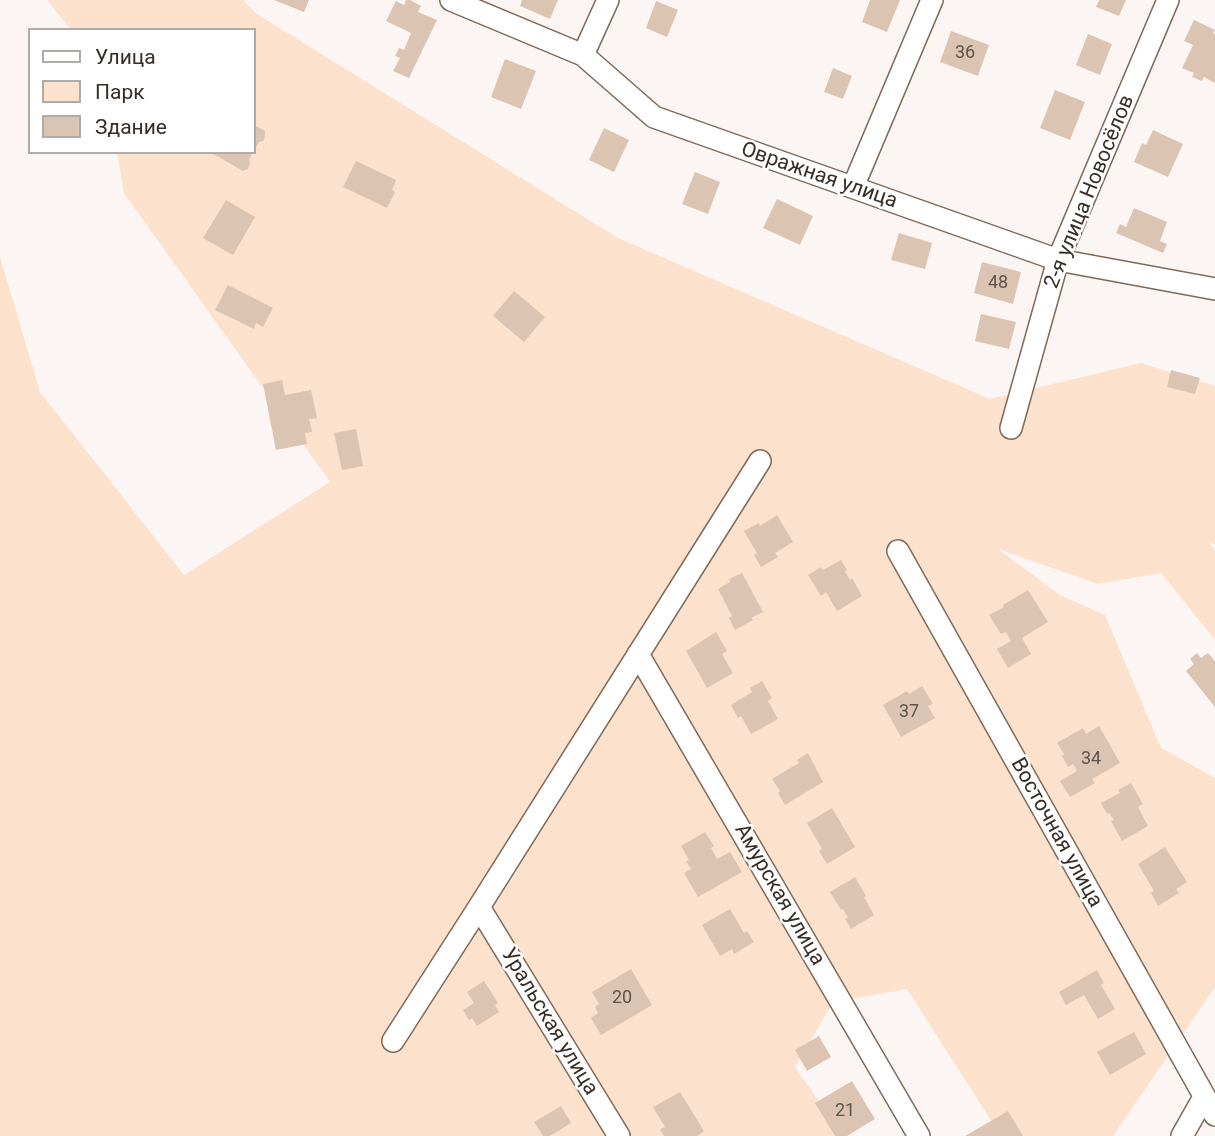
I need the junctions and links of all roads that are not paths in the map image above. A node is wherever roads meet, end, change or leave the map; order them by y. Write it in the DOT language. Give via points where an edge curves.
graph roads {
  1 [pos="451,0"];
  2 [pos="608,0"];
  3 [pos="932,0"];
  4 [pos="1167,0"];
  5 [pos="583,55"];
  6 [pos="853,187"];
  7 [pos="1058,260"];
  8 [pos="1215,289"];
  9 [pos="1011,428"];
  10 [pos="760,461"];
  11 [pos="898,551"];
  12 [pos="638,654"];
  13 [pos="479,907"];
  14 [pos="393,1041"];
  15 [pos="1210,1106"];
  16 [pos="619,1136"];
  17 [pos="919,1136"];
  18 [pos="1182,1136"];
  1 -- 5 [label="street, Овражная улица"];
  2 -- 5 [label="street"];
  3 -- 6 [label="street"];
  4 -- 7 [label="street, 2-я улица Новосёлов"];
  5 -- 6 [label="street, Овражная улица" via="654,117"];
  6 -- 7 [label="street, Овражная улица"];
  7 -- 8 [label="street, Овражная улица"];
  7 -- 9 [label="street, 2-я улица Новосёлов"];
  10 -- 12 [label="street"];
  11 -- 15 [label="street, Восточная улица"];
  12 -- 13 [label="street"];
  12 -- 17 [label="street, Амурская улица"];
  13 -- 14 [label="street"];
  13 -- 16 [label="street, Уральская улица"];
  15 -- 18 [label="street"];
}
